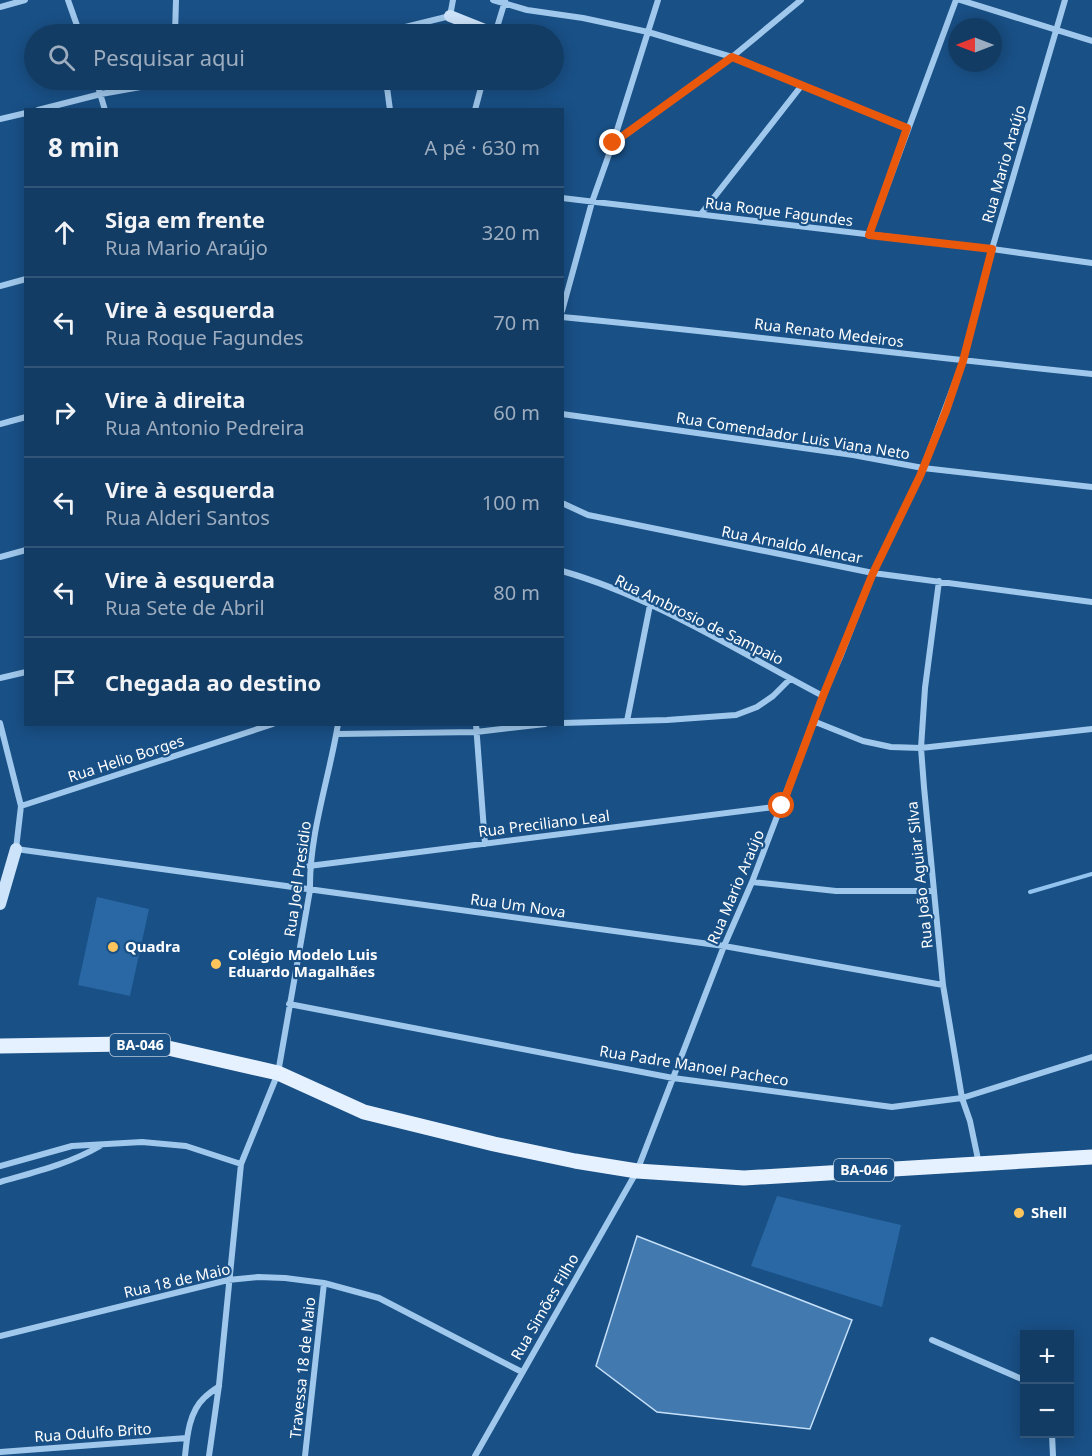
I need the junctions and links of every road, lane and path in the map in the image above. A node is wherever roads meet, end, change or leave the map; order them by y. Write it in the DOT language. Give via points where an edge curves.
graph roads {
  1 [pos="25,0"];
  2 [pos="68,0"];
  3 [pos="176,0"];
  4 [pos="453,0"];
  5 [pos="493,0"];
  6 [pos="658,0"];
  7 [pos="801,0"];
  8 [pos="958,0"];
  9 [pos="1065,0"];
  10 [pos="505,2"];
  11 [pos="0,7"];
  12 [pos="450,16"];
  13 [pos="76,24"];
  14 [pos="175,24"];
  15 [pos="418,24"];
  16 [pos="470,24"];
  17 [pos="498,24"];
  18 [pos="1056,31"];
  19 [pos="648,32"];
  20 [pos="1092,41"];
  21 [pos="732,57"];
  22 [pos="802,85"];
  23 [pos="100,90"];
  24 [pos="122,90"];
  25 [pos="388,90"];
  26 [pos="480,90"];
  27 [pos="101,94"];
  28 [pos="46,108"];
  29 [pos="104,108"];
  30 [pos="390,108"];
  31 [pos="476,108"];
  32 [pos="24,113"];
  33 [pos="0,119"];
  34 [pos="907,128"];
  35 [pos="613,143"];
  36 [pos="564,198"];
  37 [pos="592,202"];
  38 [pos="701,214"];
  39 [pos="869,235"];
  40 [pos="992,249"];
  41 [pos="1092,263"];
  42 [pos="24,280"];
  43 [pos="0,286"];
  44 [pos="564,304"];
  45 [pos="564,317"];
  46 [pos="963,361"];
  47 [pos="1092,374"];
  48 [pos="564,414"];
  49 [pos="24,418"];
  50 [pos="0,424"];
  51 [pos="923,468"];
  52 [pos="1092,487"];
  53 [pos="564,504"];
  54 [pos="24,551"];
  55 [pos="0,557"];
  56 [pos="564,572"];
  57 [pos="873,573"];
  58 [pos="939,581"];
  59 [pos="1092,602"];
  60 [pos="650,605"];
  61 [pos="24,672"];
  62 [pos="0,678"];
  63 [pos="790,679"];
  64 [pos="823,696"];
  65 [pos="813,721"];
  66 [pos="627,722"];
  67 [pos="0,723"];
  68 [pos="564,723"];
  69 [pos="267,726"];
  70 [pos="338,726"];
  71 [pos="510,726"];
  72 [pos="476,728"];
  73 [pos="1092,729"];
  74 [pos="337,734"];
  75 [pos="921,748"];
  76 [pos="21,806"];
  77 [pos="782,806"];
  78 [pos="484,844"];
  79 [pos="16,849"];
  80 [pos="309,866"];
  81 [pos="752,882"];
  82 [pos="310,890"];
  83 [pos="933,891"];
  84 [pos="0,904"];
  85 [pos="724,946"];
  86 [pos="942,985"];
  87 [pos="289,1004"];
  88 [pos="0,1046"];
  89 [pos="1092,1057"];
  90 [pos="278,1073"];
  91 [pos="673,1078"];
  92 [pos="962,1098"];
  93 [pos="102,1144"];
  94 [pos="1092,1157"];
  95 [pos="241,1164"];
  96 [pos="979,1164"];
  97 [pos="0,1166"];
  98 [pos="637,1171"];
  99 [pos="0,1182"];
  100 [pos="228,1280"];
  101 [pos="324,1283"];
  102 [pos="0,1336"];
  103 [pos="932,1340"];
  104 [pos="522,1372"];
  105 [pos="1020,1378"];
  106 [pos="219,1385"];
  107 [pos="187,1438"];
  108 [pos="1052,1438"];
  109 [pos="0,1452"];
  110 [pos="185,1456"];
  111 [pos="209,1456"];
  112 [pos="305,1456"];
  113 [pos="475,1456"];
  114 [pos="1053,1456"];
  1 -- 11 [label="street"];
  2 -- 13 [label="street"];
  3 -- 14 [label="street"];
  4 -- 12 [label="street"];
  5 -- 10 [label="street"];
  6 -- 19 [label="street"];
  7 -- 21 [label="street"];
  8 -- 18 [label="street"];
  8 -- 34 [label="street"];
  9 -- 18 [label="street, Rua Mario Araújo"];
  10 -- 17 [label="street"];
  10 -- 19 [label="street" via="527,10"];
  12 -- 15 [label="street"];
  12 -- 16 [label="street"];
  18 -- 20 [label="street"];
  18 -- 40 [label="street, Rua Mario Araújo"];
  19 -- 21 [label="street"];
  19 -- 35 [label="street"];
  21 -- 22 [label="street"];
  21 -- 35 [label="street"];
  22 -- 34 [label="street"];
  22 -- 38 [label="street"];
  23 -- 27 [label="street"];
  24 -- 27 [label="street"];
  25 -- 30 [label="street"];
  26 -- 31 [label="street"];
  27 -- 28 [label="street"];
  27 -- 29 [label="street"];
  32 -- 33 [label="street"];
  34 -- 39 [label="street"];
  35 -- 37 [label="street"];
  36 -- 37 [label="street, Rua Roque Fagundes"];
  37 -- 38 [label="street, Rua Roque Fagundes"];
  37 -- 44 [label="street"];
  38 -- 39 [label="street, Rua Roque Fagundes"];
  39 -- 40 [label="street, Rua Roque Fagundes"];
  40 -- 41 [label="street, Rua Roque Fagundes"];
  40 -- 46 [label="street, Rua Mario Araújo"];
  42 -- 43 [label="street"];
  45 -- 46 [label="street, Rua Renato Medeiros"];
  46 -- 47 [label="street, Rua Renato Medeiros"];
  46 -- 51 [label="street, Rua Mario Araújo"];
  48 -- 51 [label="street, Rua Comendador Luis Viana Neto"];
  49 -- 50 [label="street"];
  51 -- 52 [label="street, Rua Comendador Luis Viana Neto"];
  51 -- 57 [label="street, Rua Mario Araújo"];
  53 -- 57 [label="street, Rua Arnaldo Alencar" via="588,515"];
  54 -- 55 [label="street"];
  56 -- 60 [label="street, Rua Ambrosio de Sampaio"];
  57 -- 58 [label="street, Rua Arnaldo Alencar"];
  57 -- 64 [label="street, Rua Mario Araújo"];
  58 -- 59 [label="street, Rua Arnaldo Alencar"];
  58 -- 75 [label="street, Rua João Aguiar Silva"];
  60 -- 63 [label="street, Rua Ambrosio de Sampaio"];
  60 -- 66 [label="street"];
  61 -- 62 [label="street"];
  63 -- 64 [label="street, Rua Ambrosio de Sampaio"];
  63 -- 66 [label="street" via="757,707 736,715"];
  64 -- 65 [label="street, Rua Mario Araújo"];
  65 -- 75 [label="street" via="863,741"];
  65 -- 77 [label="street, Rua Mario Araújo"];
  66 -- 68 [label="street"];
  67 -- 76 [label="street"];
  69 -- 76 [label="street, Rua Helio Borges"];
  70 -- 74 [label="street, Rua Joel Presidio"];
  71 -- 72 [label="street"];
  72 -- 74 [label="street"];
  72 -- 78 [label="street"];
  73 -- 75 [label="street"];
  74 -- 80 [label="street, Rua Joel Presidio"];
  75 -- 83 [label="street, Rua João Aguiar Silva"];
  76 -- 79 [label="street"];
  77 -- 78 [label="street, Rua Preciliano Leal"];
  77 -- 81 [label="street, Rua Mario Araújo"];
  78 -- 80 [label="street, Rua Preciliano Leal"];
  79 -- 82 [label="street, Rua Um Nova"];
  79 -- 84 [label="street"];
  80 -- 82 [label="street, Rua Joel Presidio"];
  81 -- 83 [label="street" via="836,891"];
  81 -- 85 [label="street, Rua Mario Araújo"];
  82 -- 85 [label="street, Rua Um Nova"];
  82 -- 87 [label="street, Rua Joel Presidio"];
  83 -- 86 [label="street, Rua João Aguiar Silva"];
  85 -- 86 [label="street, Rua Um Nova"];
  85 -- 91 [label="street, Rua Mario Araújo"];
  86 -- 92 [label="street, Rua João Aguiar Silva"];
  87 -- 90 [label="street, Rua Joel Presidio"];
  87 -- 91 [label="street, Rua Padre Manoel Pacheco"];
  88 -- 90 [label="main road, BA-046" via="152,1046"];
  89 -- 92 [label="street, Rua Padre Manoel Pacheco"];
  90 -- 95 [label="street, Rua Joel Presidio"];
  90 -- 98 [label="main road, BA-046" via="364,1112 494,1144"];
  91 -- 92 [label="street, Rua Padre Manoel Pacheco" via="892,1107"];
  91 -- 98 [label="street, Rua Mario Araújo"];
  92 -- 96 [label="street, Rua João Aguiar Silva"];
  93 -- 95 [label="street" via="161,1142"];
  93 -- 97 [label="street" via="72,1146"];
  93 -- 99 [label="street" via="61,1166"];
  94 -- 96 [label="main road, BA-046"];
  95 -- 100 [label="street, Rua Joel Presidio"];
  96 -- 98 [label="main road, BA-046" via="744,1178"];
  98 -- 104 [label="street, Rua Simões Filho"];
  100 -- 101 [label="street, Rua 18 de Maio" via="258,1277"];
  100 -- 102 [label="street, Rua 18 de Maio"];
  100 -- 106 [label="street, Rua Joel Presidio"];
  101 -- 104 [label="street, Rua 18 de Maio" via="379,1298"];
  101 -- 112 [label="street, Travessa 18 de Maio"];
  103 -- 105 [label="street"];
  104 -- 113 [label="street, Rua Simões Filho"];
  106 -- 107 [label="street" via="195,1409"];
  106 -- 111 [label="street, Rua Joel Presidio"];
  107 -- 109 [label="street, Rua Odulfo Brito"];
  107 -- 110 [label="street"];
  108 -- 114 [label="street"];
}
